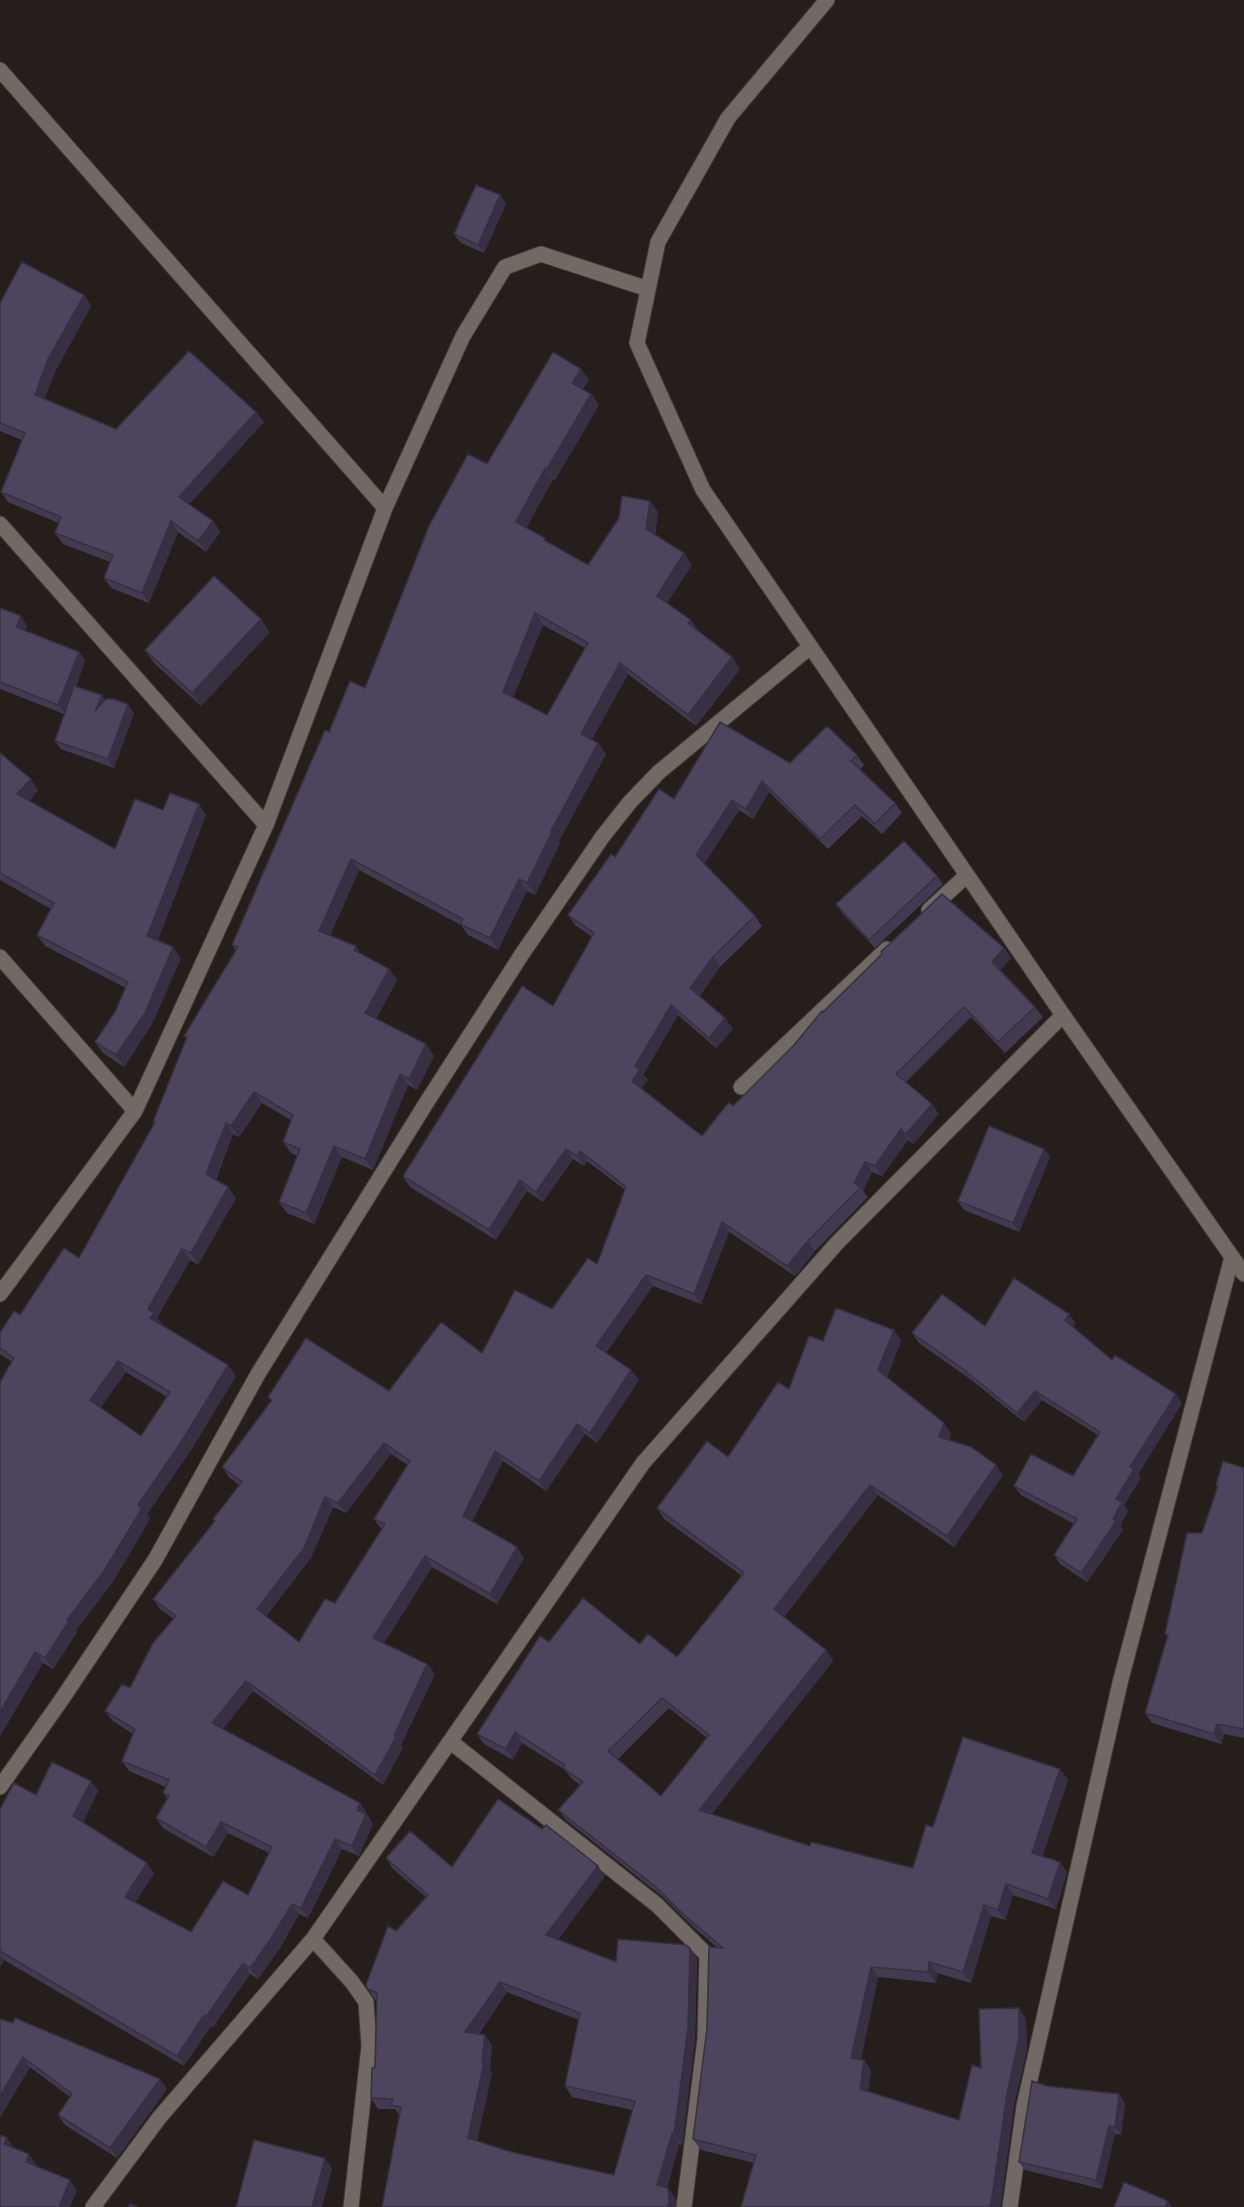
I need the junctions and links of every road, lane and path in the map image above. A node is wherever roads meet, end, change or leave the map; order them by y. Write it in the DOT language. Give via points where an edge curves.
graph roads {
  1 [pos="827,0"];
  2 [pos="0,70"];
  3 [pos="648,289"];
  4 [pos="385,508"];
  5 [pos="0,524"];
  6 [pos="810,647"];
  7 [pos="266,825"];
  8 [pos="967,874"];
  9 [pos="915,924"];
  10 [pos="897,940"];
  11 [pos="0,957"];
  12 [pos="1063,1015"];
  13 [pos="741,1087"];
  14 [pos="135,1111"];
  15 [pos="1232,1257"];
  16 [pos="1244,1274"];
  17 [pos="0,1294"];
  18 [pos="451,1742"];
  19 [pos="0,1787"];
  20 [pos="313,1939"];
  21 [pos="93,2207"];
  22 [pos="351,2207"];
  23 [pos="684,2207"];
  24 [pos="1010,2207"];
  1 -- 3 [label="street" via="728,118 657,242"];
  2 -- 4 [label="street"];
  3 -- 4 [label="street" via="541,254 505,267 463,336"];
  3 -- 6 [label="street" via="637,343 703,490"];
  4 -- 7 [label="street"];
  5 -- 7 [label="street"];
  6 -- 8 [label="street"];
  6 -- 19 [label="street" via="659,772 603,836 522,954 258,1374 155,1560"];
  7 -- 14 [label="street"];
  8 -- 9 [label="street"];
  8 -- 12 [label="street"];
  10 -- 13 [label="street"];
  11 -- 14 [label="street"];
  12 -- 15 [label="street"];
  12 -- 18 [label="street" via="837,1243 643,1463"];
  14 -- 17 [label="street"];
  15 -- 16 [label="street"];
  15 -- 24 [label="street" via="1117,1695 1024,2106"];
  18 -- 20 [label="street"];
  18 -- 23 [label="street" via="657,1905 707,1955 705,2039"];
  20 -- 21 [label="street" via="159,2118"];
  20 -- 22 [label="street" via="366,2002 369,2046"];
}
